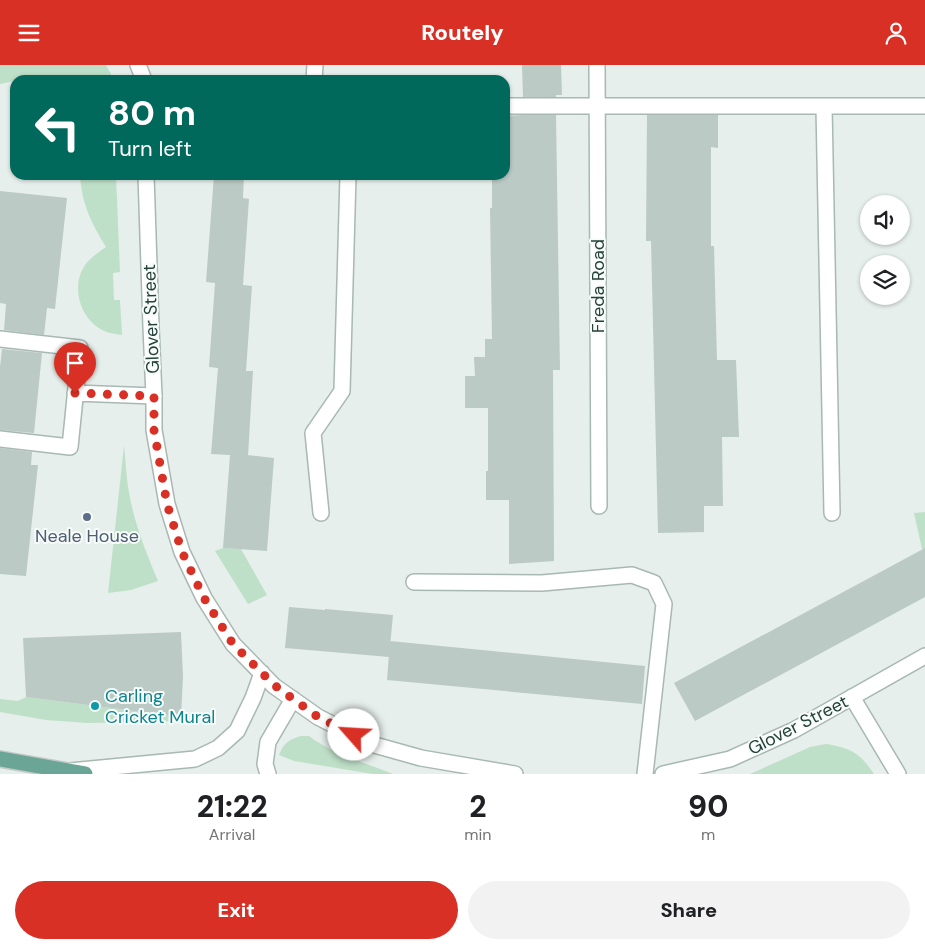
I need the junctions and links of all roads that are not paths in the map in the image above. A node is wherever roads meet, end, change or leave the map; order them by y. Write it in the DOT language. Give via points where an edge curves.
graph roads {
  1 [pos="597,65"];
  2 [pos="510,106"];
  3 [pos="598,106"];
  4 [pos="925,106"];
  5 [pos="824,107"];
  6 [pos="146,180"];
  7 [pos="348,180"];
  8 [pos="0,339"];
  9 [pos="75,393"];
  10 [pos="154,396"];
  11 [pos="0,439"];
  12 [pos="599,506"];
  13 [pos="321,513"];
  14 [pos="832,513"];
  15 [pos="414,582"];
  16 [pos="925,656"];
  17 [pos="262,673"];
  18 [pos="852,697"];
  19 [pos="293,699"];
  20 [pos="0,759"];
  21 [pos="68,771"];
  22 [pos="85,774"];
  23 [pos="268,774"];
  24 [pos="515,774"];
  25 [pos="646,774"];
  26 [pos="663,774"];
  27 [pos="898,774"];
  1 -- 3 [label="street, Freda Road"];
  2 -- 3 [label="street"];
  3 -- 5 [label="street"];
  3 -- 12 [label="street, Freda Road"];
  4 -- 5 [label="street"];
  5 -- 14 [label="street"];
  6 -- 10 [label="street, Glover Street"];
  7 -- 13 [label="street" via="342,391 313,433"];
  8 -- 9 [label="street" via="80,348"];
  9 -- 10 [label="street"];
  9 -- 11 [label="street" via="70,447"];
  10 -- 17 [label="street, Glover Street" via="154,430 167,504 182,552 204,598 233,644"];
  15 -- 25 [label="street" via="542,583 632,575 654,583 664,604"];
  16 -- 18 [label="street, Glover Street"];
  17 -- 19 [label="street, Glover Street"];
  17 -- 21 [label="street" via="237,731 218,748 195,759"];
  18 -- 26 [label="street, Glover Street" via="794,730 730,759"];
  18 -- 27 [label="street"];
  19 -- 23 [label="street" via="268,742 265,764"];
  19 -- 24 [label="street, Glover Street" via="318,717 371,744 421,758"];
  20 -- 21 [label="main road"];
  21 -- 22 [label="main road"];
}
